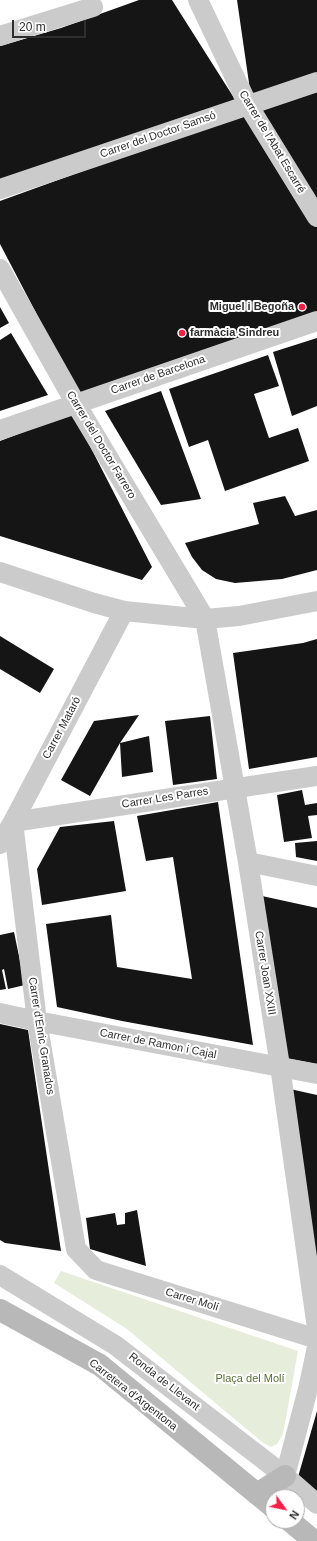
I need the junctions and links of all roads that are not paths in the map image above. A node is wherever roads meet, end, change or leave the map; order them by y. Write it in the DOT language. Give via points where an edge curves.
graph roads {
  1 [pos="198,0"];
  2 [pos="92,7"];
  3 [pos="0,36"];
  4 [pos="317,82"];
  5 [pos="248,105"];
  6 [pos="0,189"];
  7 [pos="317,217"];
  8 [pos="0,269"];
  9 [pos="317,321"];
  10 [pos="76,404"];
  11 [pos="0,430"];
  12 [pos="0,572"];
  13 [pos="317,601"];
  14 [pos="124,611"];
  15 [pos="205,620"];
  16 [pos="317,776"];
  17 [pos="234,788"];
  18 [pos="6,819"];
  19 [pos="0,844"];
  20 [pos="248,862"];
  21 [pos="317,876"];
  22 [pos="0,1013"];
  23 [pos="37,1021"];
  24 [pos="280,1066"];
  25 [pos="317,1074"];
  26 [pos="76,1249"];
  27 [pos="0,1275"];
  28 [pos="0,1310"];
  29 [pos="317,1328"];
  30 [pos="317,1339"];
  31 [pos="317,1347"];
  32 [pos="284,1476"];
  33 [pos="274,1489"];
  34 [pos="265,1501"];
  35 [pos="317,1504"];
  36 [pos="300,1529"];
  37 [pos="314,1541"];
  1 -- 5 [label="street, Carrer de l'Abat Escarré"];
  2 -- 3 [label="street"];
  4 -- 5 [label="street, Carrer del Doctor Samsó"];
  5 -- 6 [label="street, Carrer del Doctor Samsó"];
  5 -- 7 [label="street, Carrer de l'Abat Escarré"];
  8 -- 10 [label="street, Carrer del Doctor Farrero"];
  9 -- 10 [label="street, Carrer de Barcelona"];
  10 -- 11 [label="street, Carrer de Barcelona"];
  10 -- 15 [label="street, Carrer del Doctor Farrero"];
  12 -- 14 [label="street"];
  13 -- 15 [label="street"];
  14 -- 15 [label="street"];
  14 -- 18 [label="street, Carrer Mataró"];
  15 -- 17 [label="street, Carrer Joan XXIII"];
  16 -- 17 [label="street, Carrer Les Parres"];
  17 -- 18 [label="street, Carrer Les Parres"];
  17 -- 20 [label="street, Carrer Joan XXIII"];
  18 -- 19 [label="street, Carrer Mataró"];
  18 -- 23 [label="street, Carrer d'Enric Granados"];
  20 -- 21 [label="street"];
  20 -- 24 [label="street, Carrer Joan XXIII"];
  22 -- 23 [label="street, Carrer de Ramon i Cajal"];
  23 -- 24 [label="street, Carrer de Ramon i Cajal"];
  23 -- 26 [label="street, Carrer d'Enric Granados"];
  24 -- 25 [label="street, Carrer de Ramon i Cajal"];
  24 -- 29 [label="street, Carrer Joan XXIII"];
  26 -- 30 [label="street, Carrer Molí" via="96,1270"];
  27 -- 32 [label="street, Ronda de Llevant" via="115,1345"];
  28 -- 34 [label="street, Carretera d'Argentona" via="100,1365"];
  31 -- 32 [label="street"];
  32 -- 33 [label="street, Carretera d'Argentona"];
  32 -- 35 [label="street, Ronda de Llevant"];
  36 -- 37 [label="street"];
}
